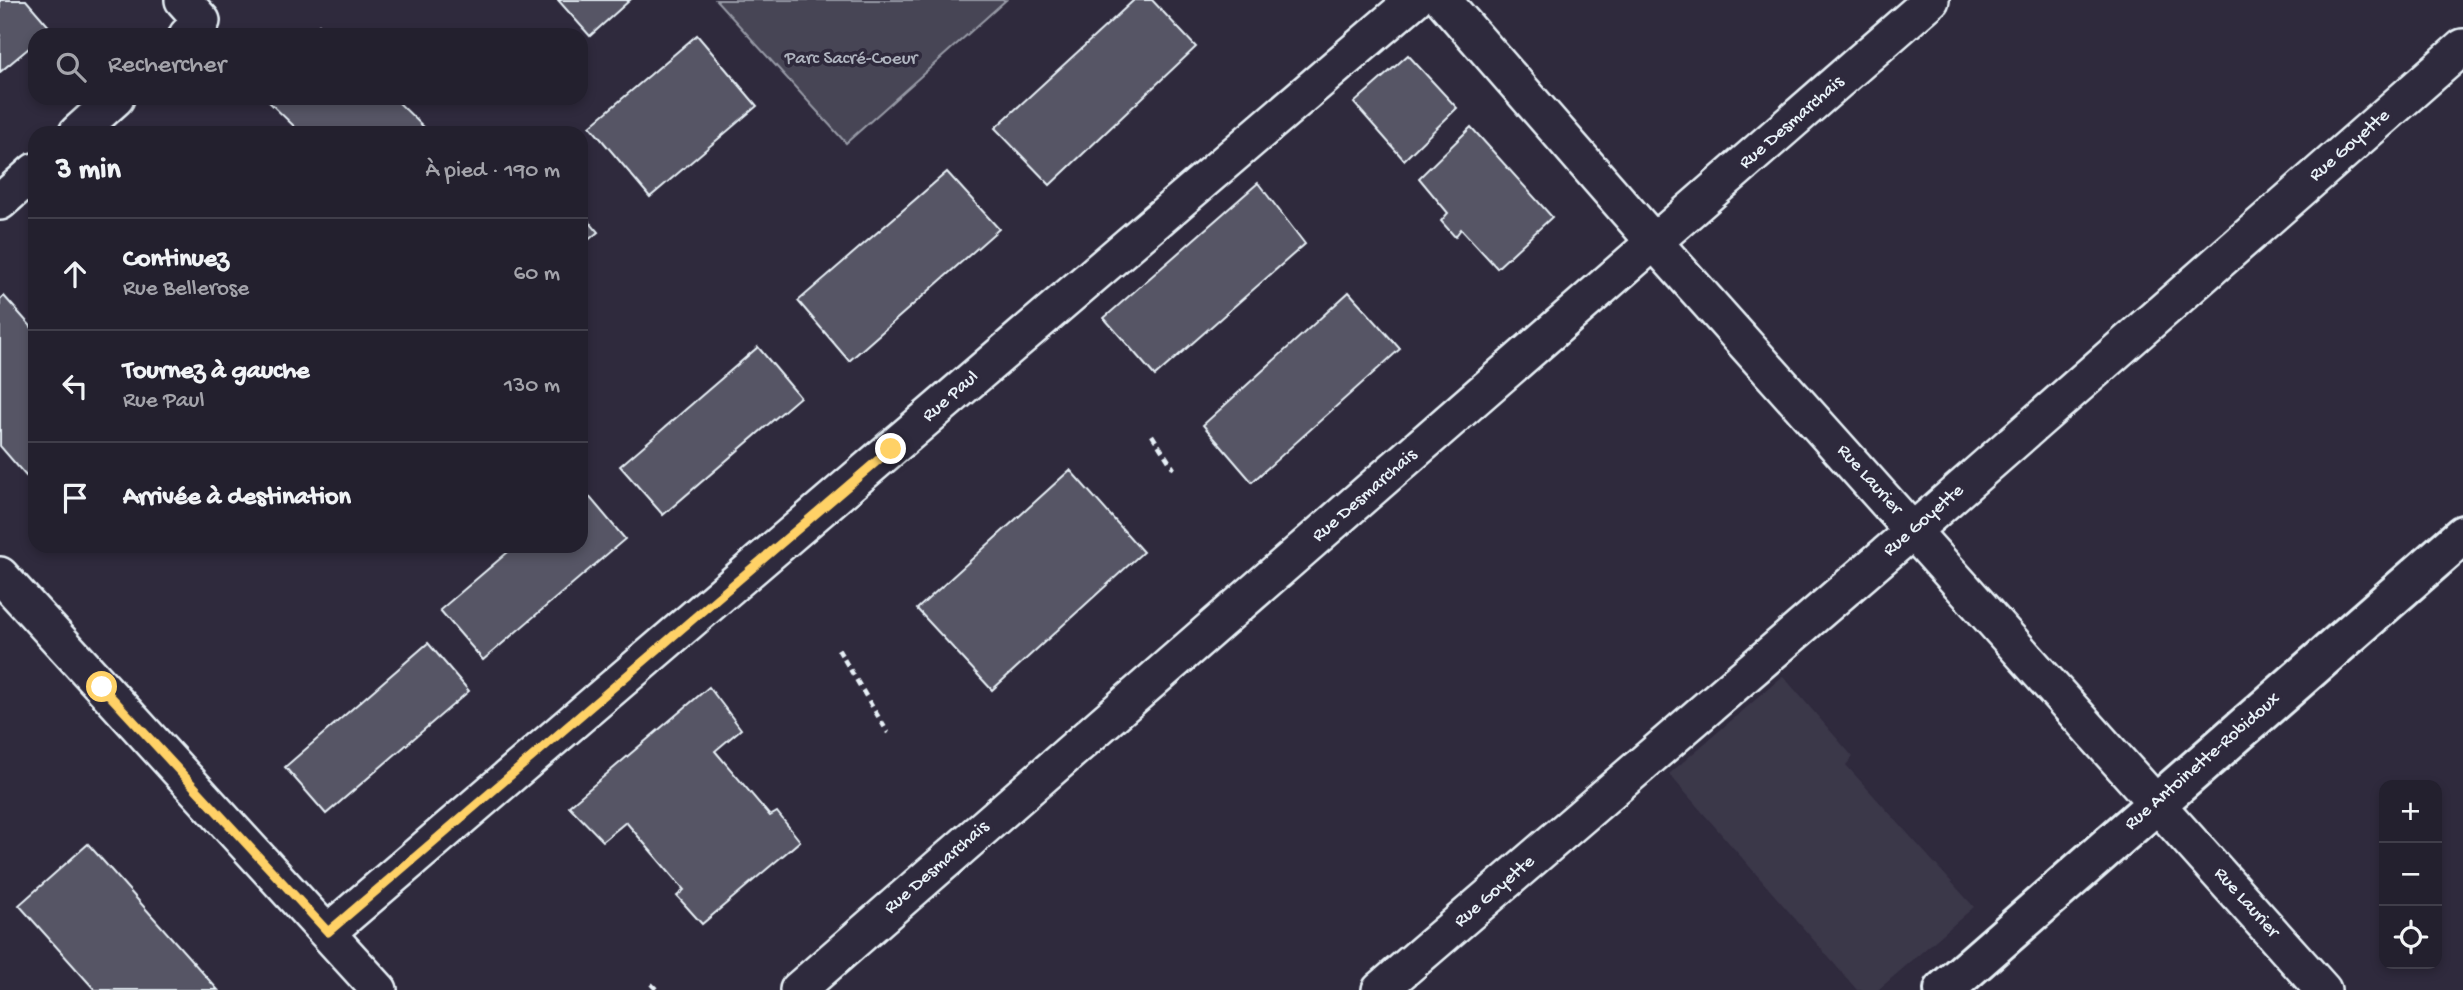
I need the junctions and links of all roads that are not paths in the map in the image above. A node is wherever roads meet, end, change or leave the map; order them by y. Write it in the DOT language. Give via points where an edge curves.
graph roads {
  1 [pos="183,0"];
  2 [pos="1415,0"];
  3 [pos="1443,0"];
  4 [pos="1931,0"];
  5 [pos="194,28"];
  6 [pos="2463,47"];
  7 [pos="109,105"];
  8 [pos="85,126"];
  9 [pos="28,177"];
  10 [pos="0,202"];
  11 [pos="1655,243"];
  12 [pos="1914,530"];
  13 [pos="2463,535"];
  14 [pos="0,575"];
  15 [pos="2157,803"];
  16 [pos="328,932"];
  17 [pos="379,990"];
  18 [pos="798,990"];
  19 [pos="1380,990"];
  20 [pos="1944,990"];
  21 [pos="2323,990"];
  1 -- 5 [label="street" via="202,21"];
  2 -- 16 [label="street, Rue Paul"];
  3 -- 11 [label="street, Rue Laurier"];
  4 -- 11 [label="street, Rue Desmarchais"];
  6 -- 12 [label="street, Rue Goyette"];
  7 -- 8 [label="street"];
  9 -- 10 [label="street"];
  11 -- 12 [label="street, Rue Laurier"];
  11 -- 18 [label="street, Rue Desmarchais"];
  12 -- 15 [label="street, Rue Laurier"];
  12 -- 19 [label="street, Rue Goyette"];
  13 -- 15 [label="street, Rue Antoinette-Robidoux"];
  14 -- 16 [label="street"];
  15 -- 20 [label="street, Rue Antoinette-Robidoux"];
  15 -- 21 [label="street, Rue Laurier"];
  16 -- 17 [label="street"];
}
